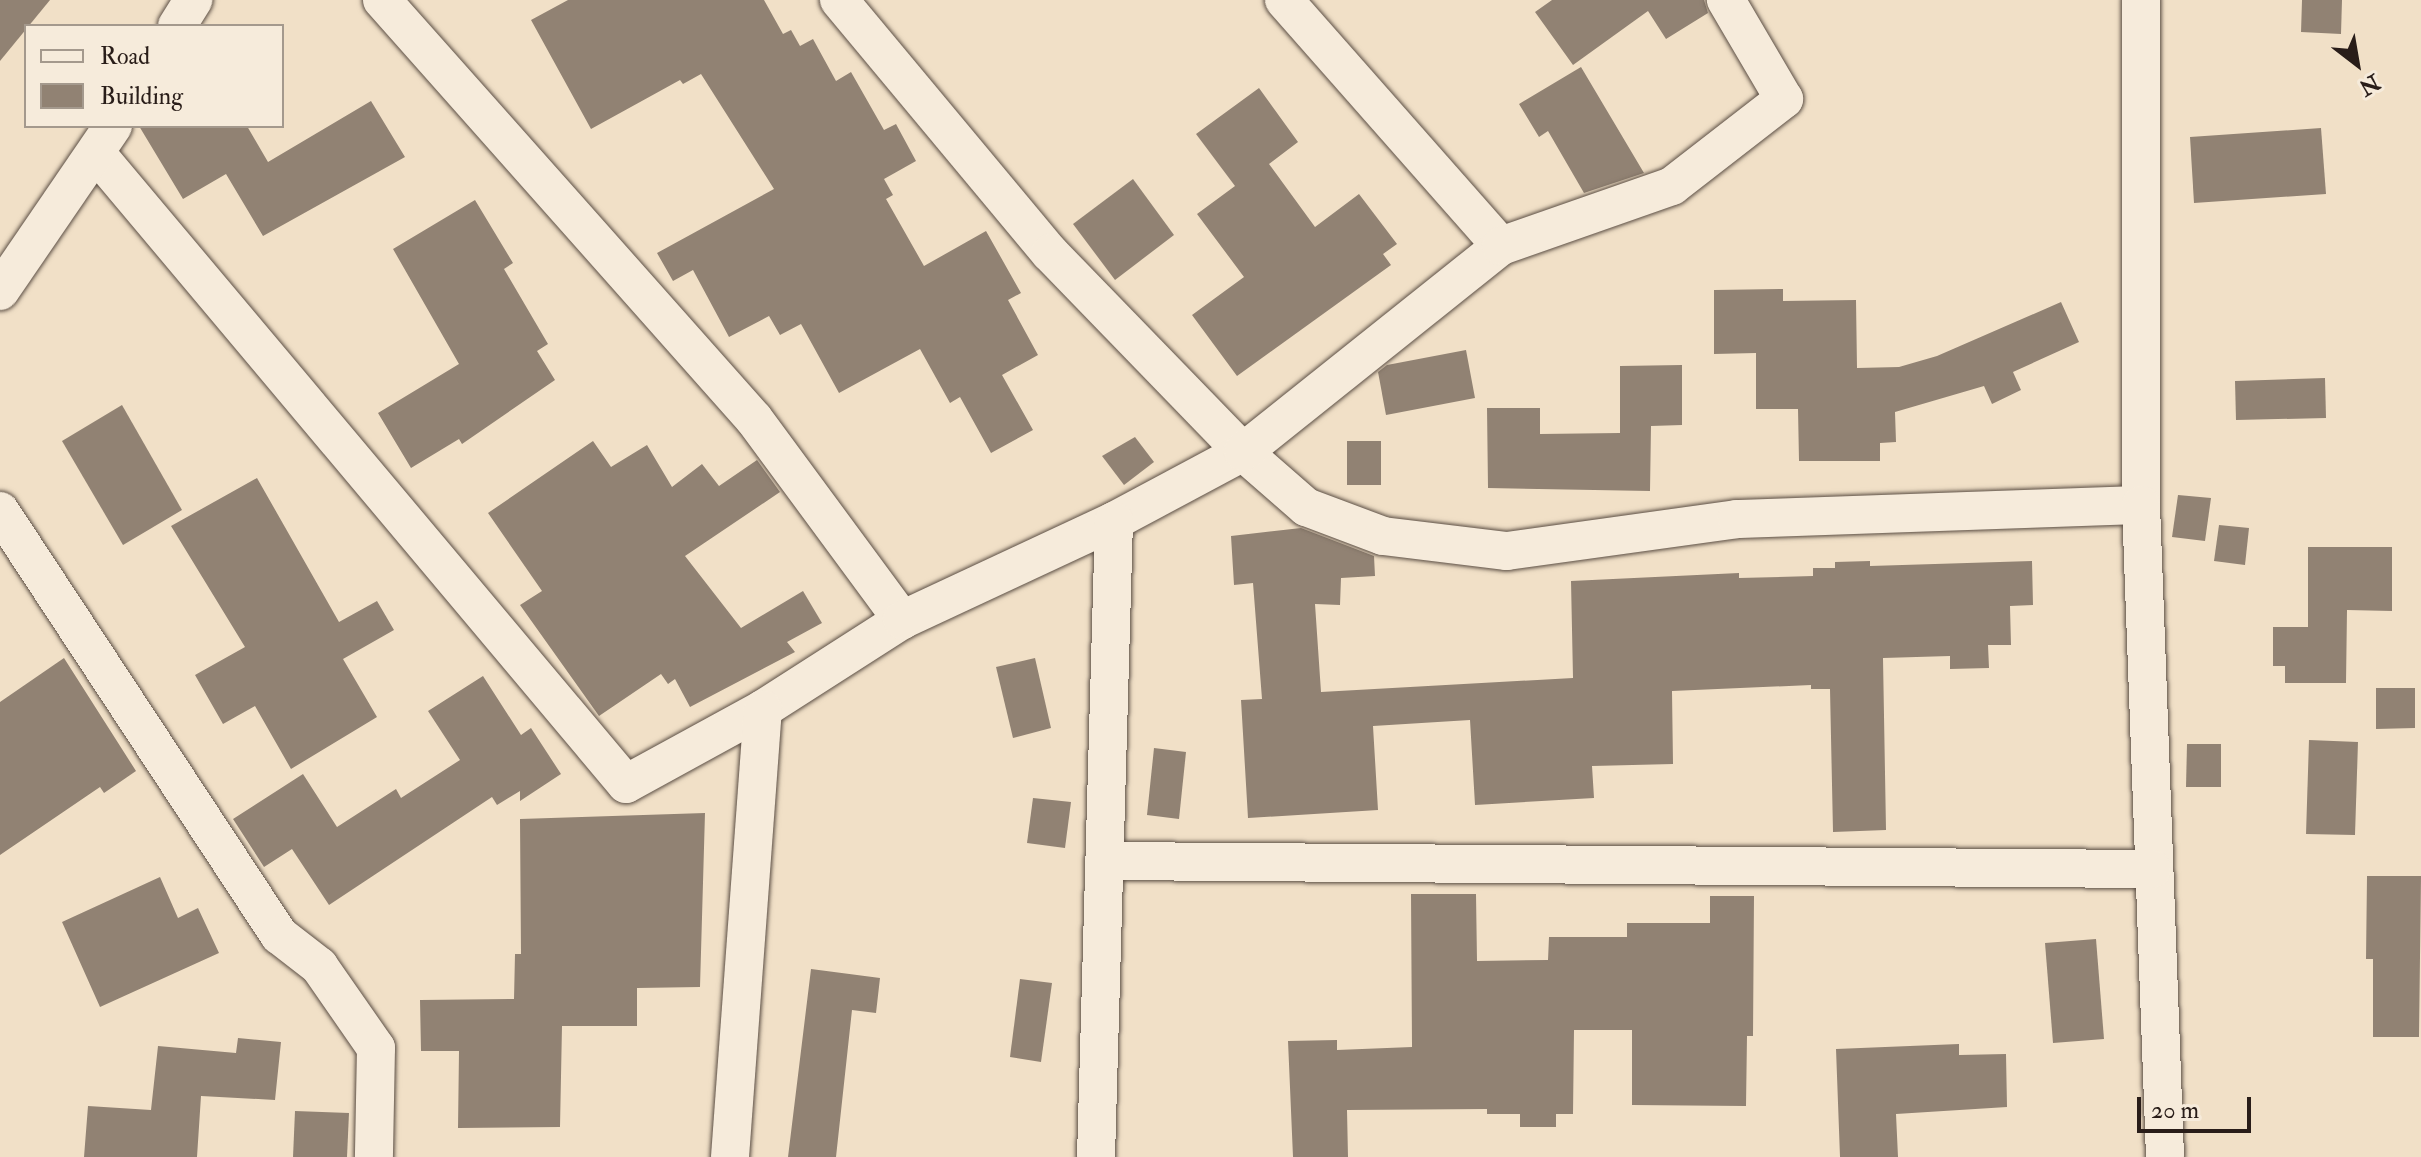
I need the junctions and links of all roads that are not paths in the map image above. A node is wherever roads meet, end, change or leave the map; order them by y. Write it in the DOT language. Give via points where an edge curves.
graph roads {
  1 [pos="193,0"];
  2 [pos="382,0"];
  3 [pos="839,0"];
  4 [pos="1284,0"];
  5 [pos="1726,0"];
  6 [pos="2141,0"];
  7 [pos="178,24"];
  8 [pos="105,140"];
  9 [pos="1501,246"];
  10 [pos="0,291"];
  11 [pos="1243,452"];
  12 [pos="2141,505"];
  13 [pos="0,511"];
  14 [pos="1114,521"];
  15 [pos="902,620"];
  16 [pos="763,709"];
  17 [pos="1108,861"];
  18 [pos="2152,869"];
  19 [pos="374,1157"];
  20 [pos="730,1157"];
  21 [pos="1096,1157"];
  22 [pos="2165,1157"];
  1 -- 7 [label="street"];
  2 -- 15 [label="street" via="754,419"];
  3 -- 11 [label="street" via="1050,253"];
  4 -- 9 [label="street"];
  5 -- 9 [label="street" via="1784,99 1672,186"];
  6 -- 12 [label="street"];
  8 -- 10 [label="street"];
  8 -- 16 [label="street" via="626,784"];
  9 -- 11 [label="street"];
  11 -- 12 [label="street" via="1306,507 1383,536 1507,551 1737,519"];
  11 -- 14 [label="street"];
  12 -- 18 [label="street"];
  13 -- 19 [label="street" via="279,935 319,966 376,1048"];
  14 -- 15 [label="street"];
  14 -- 17 [label="street"];
  15 -- 16 [label="street"];
  16 -- 20 [label="street"];
  17 -- 18 [label="street"];
  17 -- 21 [label="street"];
  18 -- 22 [label="street"];
}
